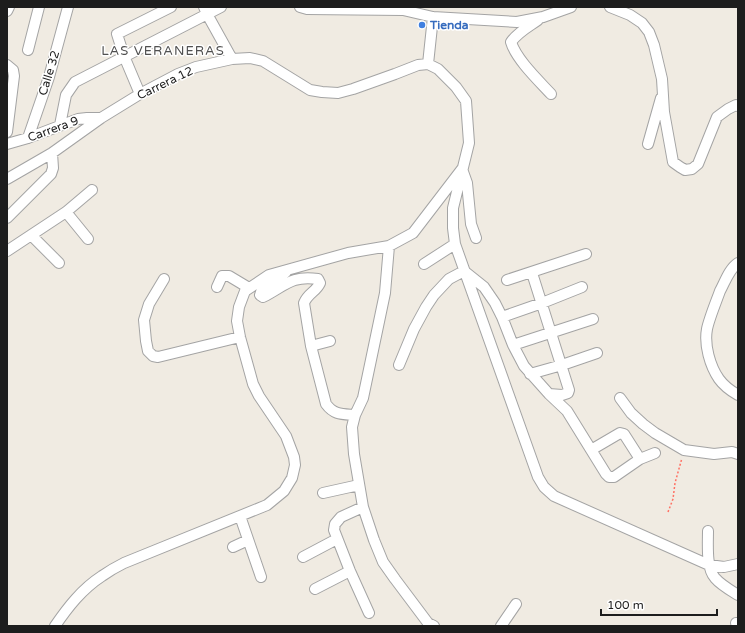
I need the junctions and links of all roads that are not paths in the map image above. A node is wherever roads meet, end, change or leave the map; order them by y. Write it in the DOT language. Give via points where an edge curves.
graph roads {
  1 [pos="9,7"];
  2 [pos="39,7"];
  3 [pos="68,7"];
  4 [pos="171,7"];
  5 [pos="221,7"];
  6 [pos="300,7"];
  7 [pos="571,7"];
  8 [pos="610,7"];
  9 [pos="205,10"];
  10 [pos="7,11"];
  11 [pos="433,16"];
  12 [pos="543,17"];
  13 [pos="28,50"];
  14 [pos="124,56"];
  15 [pos="232,59"];
  16 [pos="428,64"];
  17 [pos="7,65"];
  18 [pos="662,91"];
  19 [pos="140,94"];
  20 [pos="551,94"];
  21 [pos="738,106"];
  22 [pos="100,118"];
  23 [pos="60,125"];
  24 [pos="7,132"];
  25 [pos="28,138"];
  26 [pos="7,144"];
  27 [pos="648,144"];
  28 [pos="52,153"];
  29 [pos="462,169"];
  30 [pos="7,179"];
  31 [pos="92,190"];
  32 [pos="66,212"];
  33 [pos="7,218"];
  34 [pos="31,235"];
  35 [pos="476,238"];
  36 [pos="88,239"];
  37 [pos="455,244"];
  38 [pos="389,246"];
  39 [pos="7,251"];
  40 [pos="586,254"];
  41 [pos="59,263"];
  42 [pos="738,263"];
  43 [pos="424,264"];
  44 [pos="291,269"];
  45 [pos="464,271"];
  46 [pos="532,273"];
  47 [pos="164,279"];
  48 [pos="507,280"];
  49 [pos="582,287"];
  50 [pos="217,288"];
  51 [pos="249,288"];
  52 [pos="542,303"];
  53 [pos="502,317"];
  54 [pos="593,319"];
  55 [pos="551,333"];
  56 [pos="240,337"];
  57 [pos="330,340"];
  58 [pos="512,345"];
  59 [pos="310,346"];
  60 [pos="597,353"];
  61 [pos="399,365"];
  62 [pos="562,365"];
  63 [pos="530,374"];
  64 [pos="549,394"];
  65 [pos="738,395"];
  66 [pos="620,398"];
  67 [pos="355,414"];
  68 [pos="591,450"];
  69 [pos="655,453"];
  70 [pos="738,454"];
  71 [pos="640,459"];
  72 [pos="360,485"];
  73 [pos="323,493"];
  74 [pos="363,507"];
  75 [pos="240,516"];
  76 [pos="708,531"];
  77 [pos="337,539"];
  78 [pos="248,540"];
  79 [pos="233,546"];
  80 [pos="303,557"];
  81 [pos="738,564"];
  82 [pos="709,565"];
  83 [pos="350,571"];
  84 [pos="261,577"];
  85 [pos="315,589"];
  86 [pos="738,595"];
  87 [pos="516,604"];
  88 [pos="369,613"];
  89 [pos="55,626"];
  90 [pos="434,626"];
  91 [pos="501,626"];
  1 -- 10 [label="street"];
  2 -- 13 [label="street"];
  3 -- 25 [label="street, Calle 32" via="49,77"];
  4 -- 14 [label="street" via="116,34"];
  5 -- 9 [label="street"];
  6 -- 11 [label="street" via="403,10"];
  7 -- 12 [label="street"];
  8 -- 18 [label="street" via="630,15 642,23 649,32 662,79"];
  9 -- 14 [label="street"];
  9 -- 15 [label="street"];
  11 -- 12 [label="street" via="516,22"];
  11 -- 16 [label="street"];
  12 -- 20 [label="street" via="515,36 511,42 530,71"];
  14 -- 19 [label="street"];
  14 -- 23 [label="street" via="75,82 66,95"];
  15 -- 16 [label="street, Carrera 12" via="250,58 263,61 310,90 322,92 353,89 418,65"];
  15 -- 19 [label="street, Carrera 12" via="196,67"];
  16 -- 29 [label="street" via="438,69 456,86 466,101 469,143"];
  17 -- 24 [label="street" via="13,70 14,76"];
  18 -- 21 [label="street" via="673,162 685,170 692,169 698,164 718,117 728,108"];
  18 -- 27 [label="street"];
  19 -- 22 [label="street, Carrera 12"];
  22 -- 23 [label="street, Carrera 9" via="78,119"];
  22 -- 28 [label="street, Carrera 12"];
  23 -- 25 [label="street, Carrera 9"];
  25 -- 26 [label="street, Carrera 9"];
  28 -- 30 [label="street, Carrera 12"];
  28 -- 33 [label="street" via="51,174"];
  29 -- 35 [label="street" via="467,183 471,224"];
  29 -- 37 [label="street" via="453,208"];
  29 -- 38 [label="street" via="413,233"];
  31 -- 32 [label="street"];
  32 -- 34 [label="street"];
  32 -- 36 [label="street"];
  34 -- 39 [label="street"];
  34 -- 41 [label="street"];
  37 -- 43 [label="street"];
  37 -- 45 [label="street"];
  38 -- 44 [label="street" via="348,253"];
  38 -- 67 [label="street" via="385,293 364,398"];
  40 -- 46 [label="street"];
  42 -- 65 [label="street" via="729,274 716,301 707,329 706,346 719,379"];
  44 -- 51 [label="street" via="269,275"];
  44 -- 59 [label="street" via="260,295 263,297 299,278 318,279 318,287 306,297 304,303"];
  45 -- 53 [label="street" via="484,287"];
  45 -- 61 [label="street" via="449,279 434,295 414,329"];
  45 -- 82 [label="street" via="535,469 544,487 554,496"];
  46 -- 48 [label="street"];
  46 -- 52 [label="street"];
  47 -- 56 [label="street" via="149,304 144,320 148,351 153,356 158,357"];
  49 -- 52 [label="street"];
  50 -- 51 [label="street" via="222,276 229,276"];
  51 -- 56 [label="street" via="245,291 239,307 237,321"];
  52 -- 53 [label="street"];
  52 -- 55 [label="street"];
  53 -- 58 [label="street"];
  54 -- 55 [label="street"];
  55 -- 58 [label="street"];
  55 -- 62 [label="street"];
  56 -- 75 [label="street" via="253,384 286,436 295,465 292,478 284,491 267,505"];
  57 -- 59 [label="street"];
  58 -- 63 [label="street"];
  59 -- 67 [label="street" via="326,404 338,414"];
  60 -- 62 [label="street"];
  62 -- 63 [label="street"];
  62 -- 64 [label="street" via="568,393"];
  63 -- 64 [label="street"];
  64 -- 68 [label="street" via="567,411"];
  66 -- 70 [label="street" via="642,424 684,450"];
  67 -- 72 [label="street" via="352,427"];
  68 -- 71 [label="street" via="620,433 624,434"];
  68 -- 71 [label="street" via="609,477 614,477"];
  69 -- 71 [label="street"];
  72 -- 73 [label="street"];
  72 -- 74 [label="street"];
  74 -- 77 [label="street" via="341,517 335,524"];
  74 -- 90 [label="street" via="383,562 422,615"];
  75 -- 78 [label="street"];
  75 -- 89 [label="street" via="124,563 102,576 83,590"];
  76 -- 82 [label="street"];
  77 -- 80 [label="street"];
  77 -- 83 [label="street"];
  78 -- 79 [label="street"];
  78 -- 84 [label="street"];
  81 -- 82 [label="street" via="724,567"];
  82 -- 86 [label="street" via="713,577"];
  83 -- 85 [label="street"];
  83 -- 88 [label="street"];
  87 -- 91 [label="street"];
}
